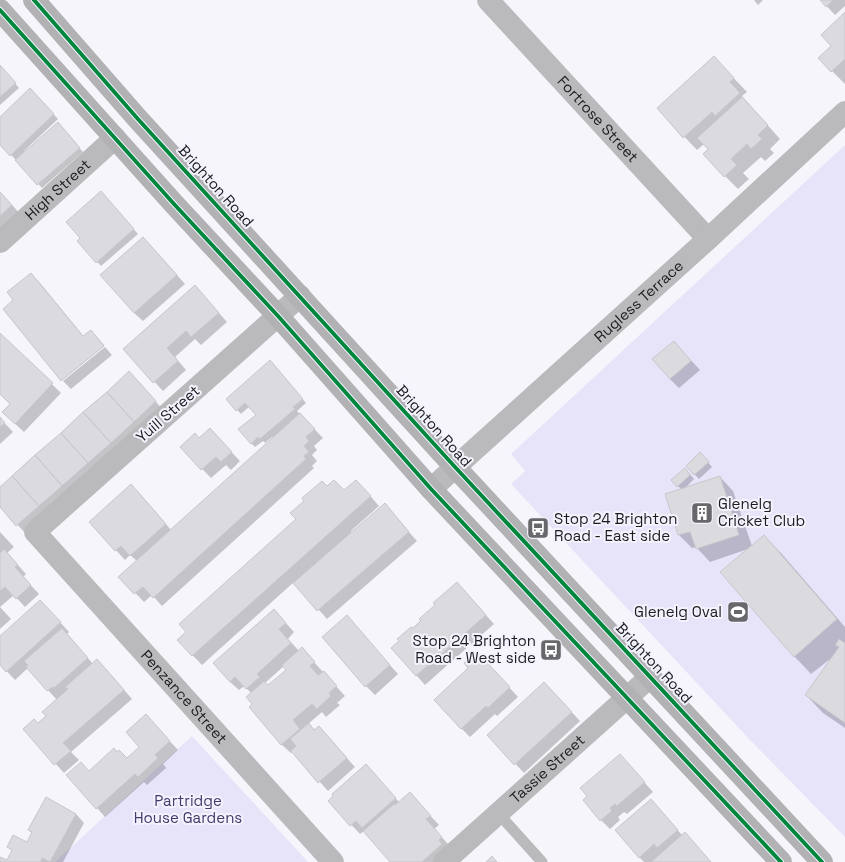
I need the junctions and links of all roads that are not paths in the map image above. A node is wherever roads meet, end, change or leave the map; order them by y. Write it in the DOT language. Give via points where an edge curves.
graph roads {
  1 [pos="34,0"];
  2 [pos="488,0"];
  3 [pos="0,10"];
  4 [pos="845,112"];
  5 [pos="115,138"];
  6 [pos="708,239"];
  7 [pos="0,242"];
  8 [pos="300,296"];
  9 [pos="278,316"];
  10 [pos="455,467"];
  11 [pos="432,489"];
  12 [pos="35,532"];
  13 [pos="650,677"];
  14 [pos="626,698"];
  15 [pos="713,745"];
  16 [pos="692,766"];
  17 [pos="756,791"];
  18 [pos="498,813"];
  19 [pos="739,816"];
  20 [pos="333,862"];
  21 [pos="444,862"];
  22 [pos="542,862"];
  23 [pos="781,862"];
  24 [pos="822,862"];
  1 -- 8 [label="main road, Brighton Road" via="137,118"];
  2 -- 6 [label="street, Fortrose Street"];
  3 -- 5 [label="main road"];
  4 -- 6 [label="street, Rugless Terrace"];
  5 -- 7 [label="street, High Street"];
  5 -- 9 [label="main road"];
  6 -- 10 [label="street, Rugless Terrace"];
  8 -- 9 [label="street, Yuill Street"];
  8 -- 10 [label="main road, Brighton Road"];
  9 -- 11 [label="main road"];
  9 -- 12 [label="street, Yuill Street"];
  10 -- 11 [label="street, Rugless Terrace"];
  10 -- 13 [label="main road, Brighton Road"];
  11 -- 14 [label="main road"];
  12 -- 20 [label="street, Penzance Street"];
  13 -- 14 [label="street, Tassie Street"];
  13 -- 15 [label="main road, Brighton Road"];
  14 -- 16 [label="main road"];
  14 -- 18 [label="street, Tassie Street"];
  15 -- 16 [label="main road" via="719,753 716,761 711,766 703,768"];
  15 -- 17 [label="main road, Brighton Road"];
  16 -- 19 [label="main road"];
  17 -- 19 [label="main road" via="745,789 734,800"];
  17 -- 24 [label="main road, Brighton Road"];
  18 -- 21 [label="street, Tassie Street"];
  18 -- 22 [label="lane"];
  19 -- 23 [label="main road"];
}
